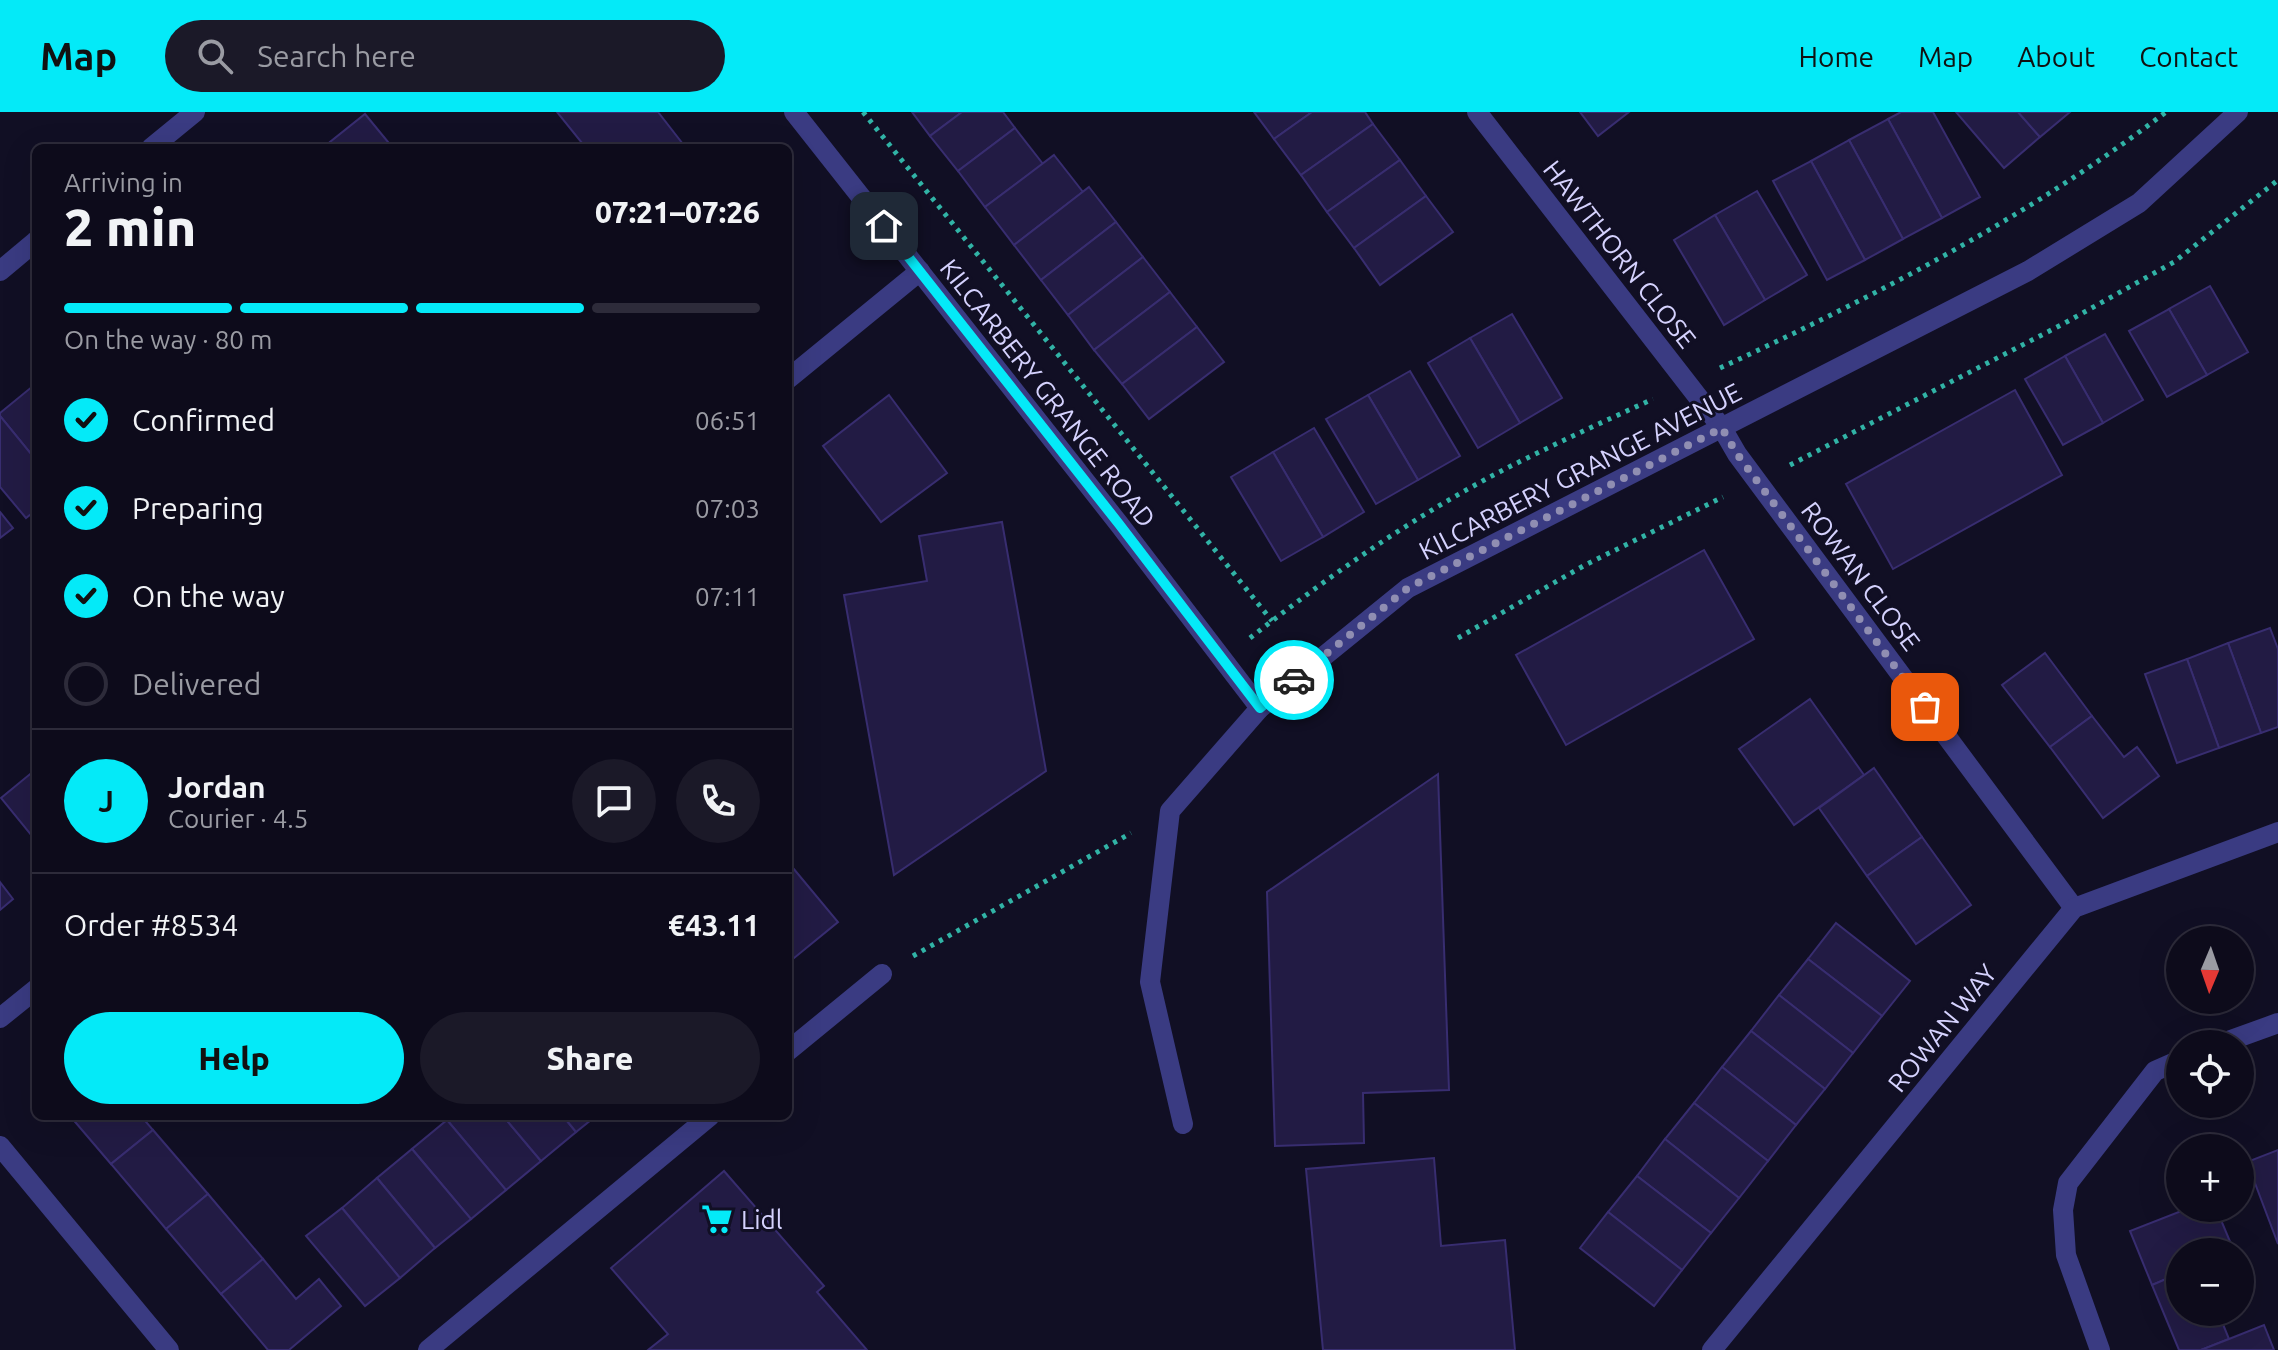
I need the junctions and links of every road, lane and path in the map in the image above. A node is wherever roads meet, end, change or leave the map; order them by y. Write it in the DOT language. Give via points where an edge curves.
graph roads {
  1 [pos="195,112"];
  2 [pos="794,112"];
  3 [pos="863,112"];
  4 [pos="1477,112"];
  5 [pos="2166,112"];
  6 [pos="2238,112"];
  7 [pos="156,144"];
  8 [pos="2278,180"];
  9 [pos="32,244"];
  10 [pos="0,271"];
  11 [pos="920,271"];
  12 [pos="1706,374"];
  13 [pos="792,376"];
  14 [pos="1653,399"];
  15 [pos="1722,428"];
  16 [pos="1788,466"];
  17 [pos="1725,497"];
  18 [pos="1272,621"];
  19 [pos="1458,638"];
  20 [pos="1222,659"];
  21 [pos="1260,708"];
  22 [pos="1170,811"];
  23 [pos="2278,832"];
  24 [pos="2074,908"];
  25 [pos="882,974"];
  26 [pos="32,992"];
  27 [pos="0,1018"];
  28 [pos="2278,1023"];
  29 [pos="2254,1032"];
  30 [pos="792,1048"];
  31 [pos="2166,1066"];
  32 [pos="705,1120"];
  33 [pos="1183,1124"];
  34 [pos="0,1146"];
  35 [pos="169,1350"];
  36 [pos="428,1350"];
  37 [pos="1712,1350"];
  38 [pos="2100,1350"];
  1 -- 7 [label="street"];
  2 -- 11 [label="street, KILCARBERY GRANGE ROAD"];
  3 -- 18 [label="path"];
  4 -- 15 [label="street, HAWTHORN CLOSE"];
  5 -- 12 [label="path" via="2116,150 1975,238 1826,319"];
  6 -- 15 [label="street, KILCARBERY GRANGE AVENUE" via="2139,203 2102,226 2028,271"];
  8 -- 16 [label="path" via="2174,262"];
  9 -- 10 [label="street"];
  11 -- 13 [label="street"];
  11 -- 20 [label="street, KILCARBERY GRANGE ROAD"];
  14 -- 18 [label="path" via="1513,465 1413,522"];
  15 -- 21 [label="street, KILCARBERY GRANGE AVENUE" via="1408,588"];
  15 -- 24 [label="street, ROWAN CLOSE"];
  17 -- 19 [label="path" via="1585,565"];
  18 -- 20 [label="path"];
  20 -- 21 [label="street, KILCARBERY GRANGE ROAD"];
  21 -- 22 [label="street, KILCARBERY GRANGE AVENUE"];
  22 -- 25 [label="path"];
  22 -- 33 [label="street" via="1150,982"];
  23 -- 24 [label="street"];
  24 -- 37 [label="street, ROWAN WAY"];
  25 -- 30 [label="street"];
  26 -- 27 [label="street"];
  28 -- 29 [label="street"];
  31 -- 38 [label="street" via="2155,1071 2068,1183 2063,1210 2066,1255"];
  32 -- 36 [label="street"];
  34 -- 35 [label="street"];
}
